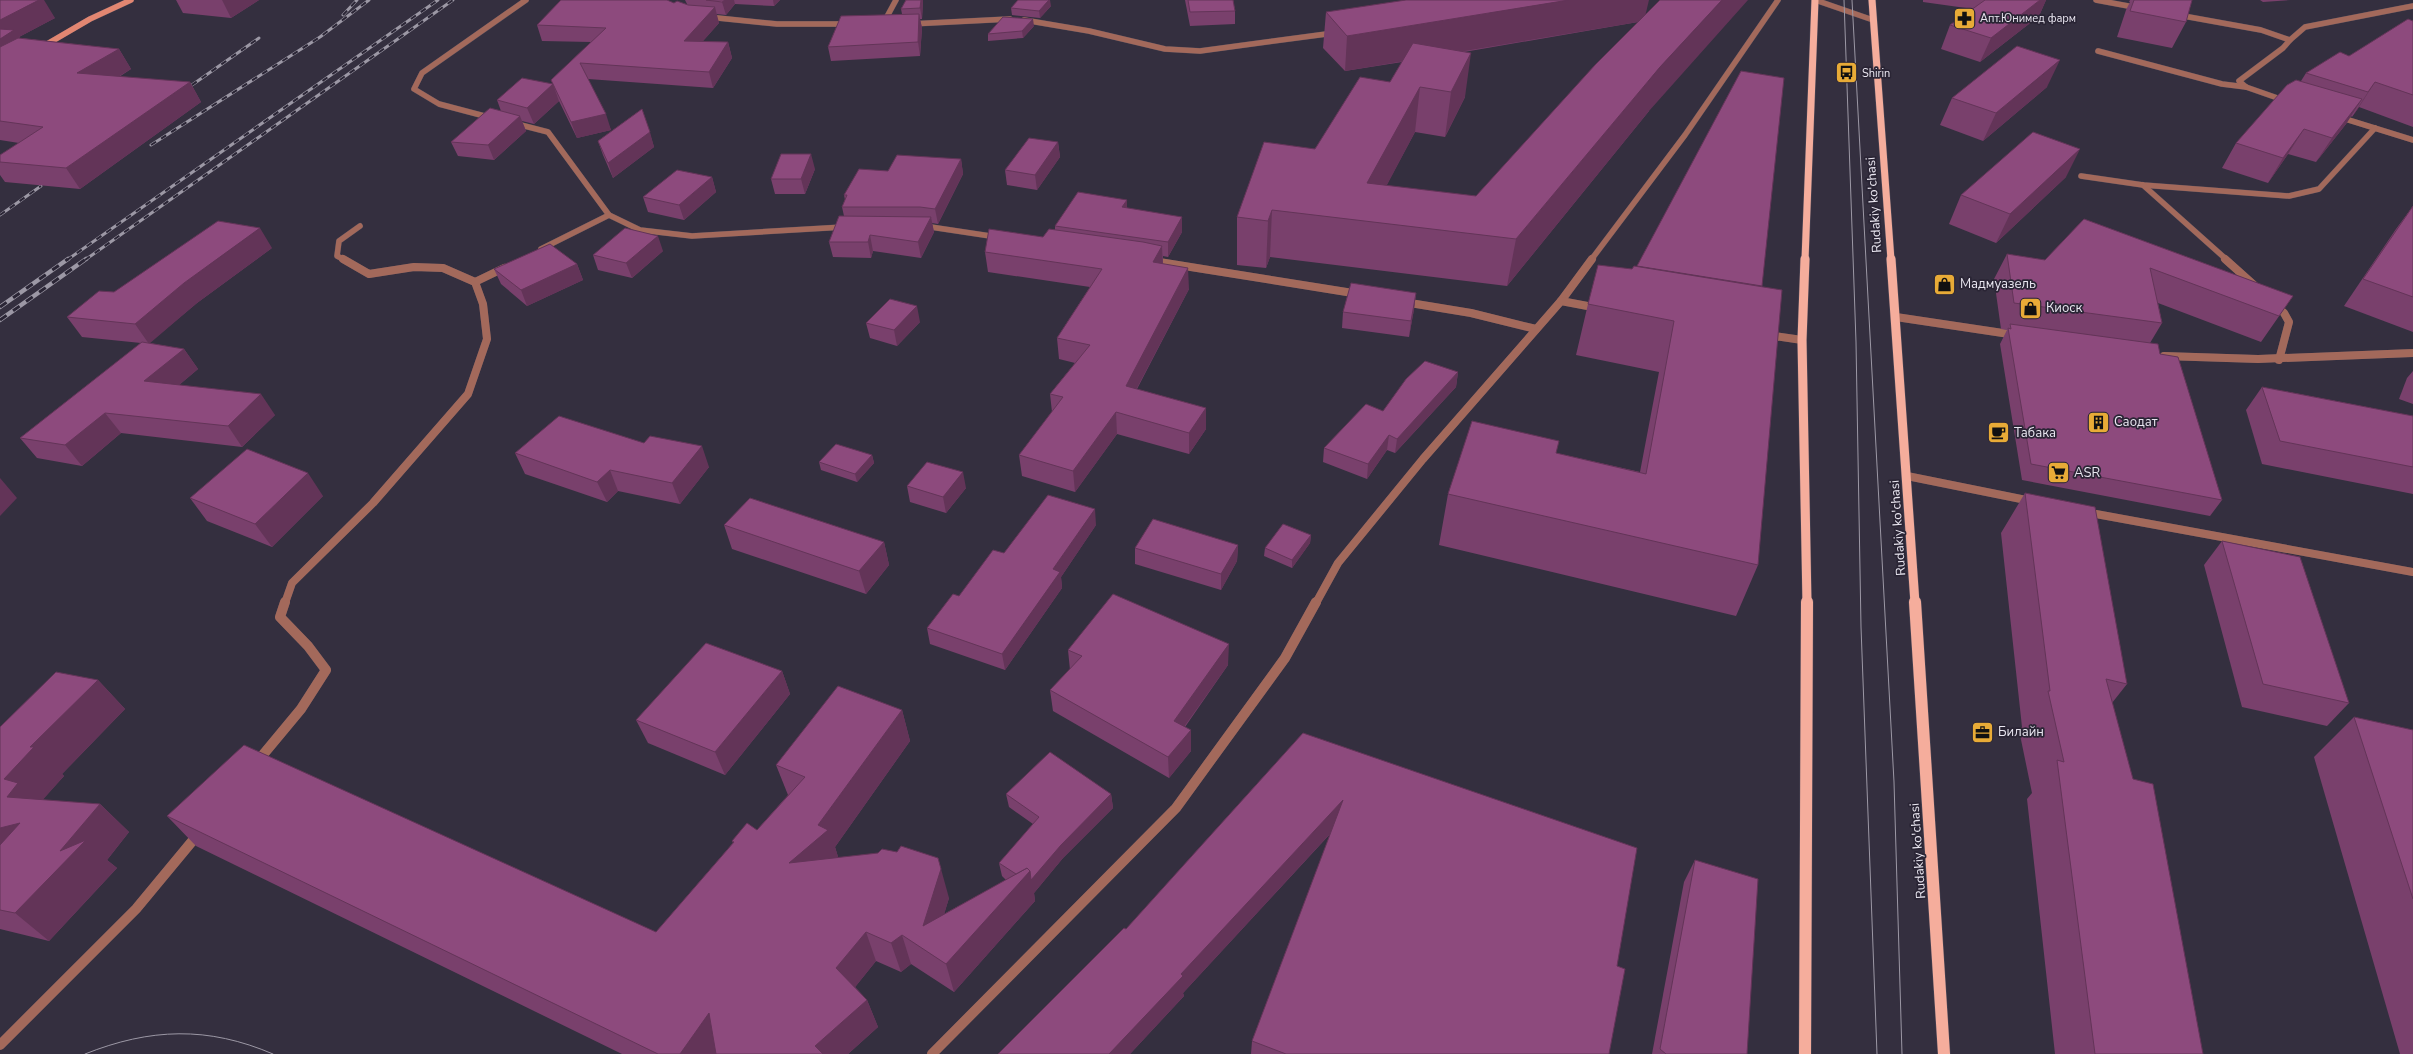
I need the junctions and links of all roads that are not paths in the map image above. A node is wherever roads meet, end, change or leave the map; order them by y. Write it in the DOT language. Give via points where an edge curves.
graph roads {
  1 [pos="131,0"];
  2 [pos="526,0"];
  3 [pos="896,0"];
  4 [pos="1778,0"];
  5 [pos="1815,0"];
  6 [pos="1872,0"];
  7 [pos="2096,0"];
  8 [pos="2413,6"];
  9 [pos="2150,10"];
  10 [pos="2172,14"];
  11 [pos="701,17"];
  12 [pos="1873,20"];
  13 [pos="852,24"];
  14 [pos="890,24"];
  15 [pos="906,24"];
  16 [pos="875,25"];
  17 [pos="883,25"];
  18 [pos="1341,32"];
  19 [pos="2290,40"];
  20 [pos="39,49"];
  21 [pos="2098,50"];
  22 [pos="2246,87"];
  23 [pos="2295,103"];
  24 [pos="2331,114"];
  25 [pos="498,119"];
  26 [pos="506,121"];
  27 [pos="2375,128"];
  28 [pos="2413,140"];
  29 [pos="2081,176"];
  30 [pos="2143,185"];
  31 [pos="608,215"];
  32 [pos="360,226"];
  33 [pos="854,226"];
  34 [pos="915,226"];
  35 [pos="1008,239"];
  36 [pos="530,255"];
  37 [pos="1149,260"];
  38 [pos="509,265"];
  39 [pos="475,282"];
  40 [pos="2260,292"];
  41 [pos="1369,296"];
  42 [pos="2266,297"];
  43 [pos="1400,301"];
  44 [pos="1561,302"];
  45 [pos="1611,310"];
  46 [pos="1896,317"];
  47 [pos="1536,329"];
  48 [pos="1756,333"];
  49 [pos="2026,336"];
  50 [pos="1802,340"];
  51 [pos="2413,353"];
  52 [pos="2158,355"];
  53 [pos="2279,360"];
  54 [pos="1907,476"];
  55 [pos="2038,503"];
  56 [pos="2077,511"];
  57 [pos="2413,572"];
  58 [pos="251,769"];
  59 [pos="206,824"];
  60 [pos="0,1045"];
  61 [pos="932,1054"];
  62 [pos="1805,1054"];
  63 [pos="1944,1054"];
  1 -- 20 [label="main road" via="90,19"];
  2 -- 25 [label="street" via="422,74 414,89 439,104"];
  3 -- 17 [label="street"];
  4 -- 44 [label="street" via="1685,135"];
  5 -- 12 [label="street"];
  5 -- 50 [label="main road"];
  6 -- 12 [label="main road, Rudakiy ko'chasi"];
  7 -- 9 [label="street"];
  8 -- 19 [label="street" via="2305,27"];
  10 -- 19 [label="street" via="2261,30"];
  11 -- 13 [label="street" via="777,24"];
  12 -- 46 [label="main road, Rudakiy ko'chasi"];
  14 -- 17 [label="street"];
  15 -- 18 [label="street" via="1018,19 1089,31 1165,49 1200,51"];
  16 -- 17 [label="street"];
  19 -- 22 [label="street" via="2239,81"];
  21 -- 22 [label="street" via="2222,84"];
  22 -- 23 [label="street"];
  24 -- 27 [label="street"];
  26 -- 31 [label="street" via="548,132"];
  27 -- 28 [label="street"];
  27 -- 30 [label="street" via="2319,189 2289,196"];
  29 -- 30 [label="street"];
  30 -- 40 [label="street"];
  31 -- 33 [label="street" via="640,230 692,236"];
  31 -- 36 [label="street"];
  32 -- 39 [label="street" via="339,241 337,256 370,274 414,267 443,268"];
  34 -- 35 [label="street"];
  37 -- 41 [label="street"];
  38 -- 39 [label="street"];
  39 -- 58 [label="street" via="483,304 487,339 468,394 373,503 292,583 280,617 308,646 326,670 301,709"];
  42 -- 53 [label="street" via="2284,313 2289,322"];
  43 -- 47 [label="street" via="1471,313"];
  44 -- 45 [label="street"];
  44 -- 47 [label="street"];
  46 -- 49 [label="street"];
  46 -- 54 [label="main road, Rudakiy ko'chasi"];
  47 -- 61 [label="street" via="1423,459 1338,563 1285,658 1176,808"];
  48 -- 50 [label="street"];
  50 -- 62 [label="main road" via="1808,653"];
  51 -- 53 [label="street"];
  52 -- 53 [label="street" via="2220,360"];
  54 -- 55 [label="street"];
  54 -- 63 [label="main road, Rudakiy ko'chasi"];
  56 -- 57 [label="street"];
  59 -- 60 [label="street" via="136,909"];
}
